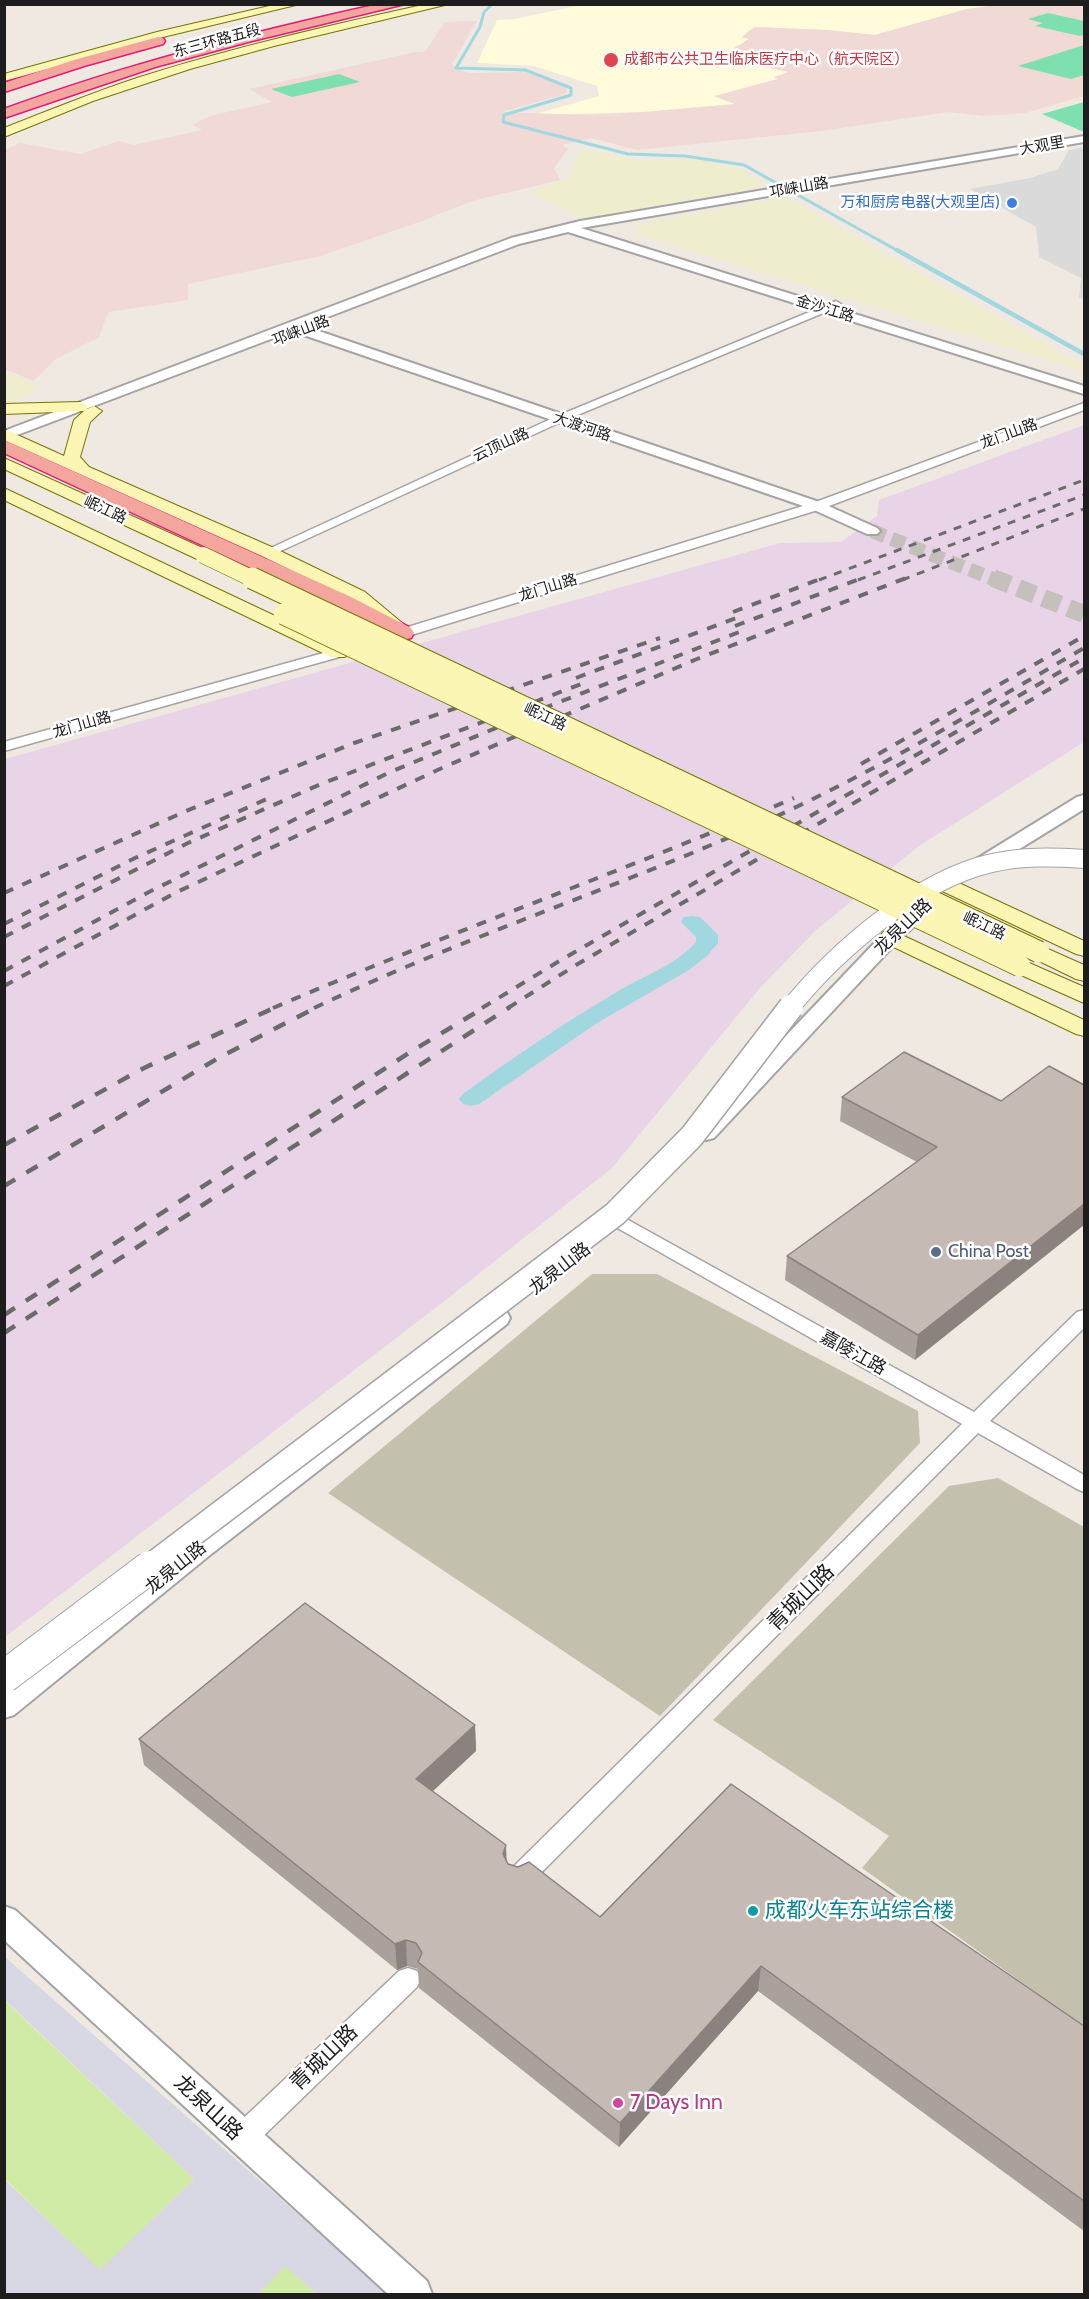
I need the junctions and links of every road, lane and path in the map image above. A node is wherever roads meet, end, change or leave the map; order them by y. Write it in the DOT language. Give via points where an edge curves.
graph roads {
  1 [pos="296,4"];
  2 [pos="345,4"];
  3 [pos="399,4"];
  4 [pos="444,4"];
  5 [pos="328,19"];
  6 [pos="250,25"];
  7 [pos="4,78"];
  8 [pos="4,88"];
  9 [pos="4,97"];
  10 [pos="4,114"];
  11 [pos="4,124"];
  12 [pos="4,133"];
  13 [pos="1084,139"];
  14 [pos="999,153"];
  15 [pos="583,227"];
  16 [pos="831,307"];
  17 [pos="297,328"];
  18 [pos="1084,381"];
  19 [pos="1084,390"];
  20 [pos="1084,406"];
  21 [pos="4,409"];
  22 [pos="87,409"];
  23 [pos="559,419"];
  24 [pos="7,439"];
  25 [pos="4,463"];
  26 [pos="83,471"];
  27 [pos="8,496"];
  28 [pos="817,506"];
  29 [pos="878,527"];
  30 [pos="268,552"];
  31 [pos="403,633"];
  32 [pos="338,653"];
  33 [pos="4,747"];
  34 [pos="1084,801"];
  35 [pos="1084,859"];
  36 [pos="948,885"];
  37 [pos="891,937"];
  38 [pos="1084,949"];
  39 [pos="1084,974"];
  40 [pos="1084,996"];
  41 [pos="1084,1029"];
  42 [pos="621,1222"];
  43 [pos="1084,1317"];
  44 [pos="438,1364"];
  45 [pos="976,1422"];
  46 [pos="1084,1484"];
  47 [pos="4,1677"];
  48 [pos="4,1707"];
  49 [pos="4,1719"];
  50 [pos="518,1879"];
  51 [pos="4,1920"];
  52 [pos="408,1979"];
  53 [pos="241,2139"];
  54 [pos="414,2295"];
  1 -- 7 [label="main road, 东三环路五段" via="161,34"];
  2 -- 6 [label="highway, 东三环路五段"];
  3 -- 5 [label="highway, 东三环路五段"];
  4 -- 12 [label="main road, 东三环路五段" via="315,32 180,68 100,94"];
  5 -- 10 [label="highway, 东三环路五段" via="139,67"];
  5 -- 11 [label="highway" via="94,90"];
  6 -- 8 [label="highway" via="169,39"];
  6 -- 9 [label="highway, 东三环路五段" via="110,62"];
  13 -- 14 [label="street, 大观里"];
  14 -- 15 [label="street, 邛崃山路"];
  15 -- 16 [label="street, 金沙江路"];
  15 -- 17 [label="street, 邛崃山路"];
  16 -- 18 [label="street, 金沙江路"];
  16 -- 19 [label="street, 金沙江路"];
  16 -- 23 [label="street, 云顶山路"];
  17 -- 22 [label="street, 邛崃山路"];
  17 -- 23 [label="street, 大渡河路"];
  20 -- 28 [label="street, 龙门山路"];
  21 -- 22 [label="main road"];
  22 -- 24 [label="street, 邛崃山路"];
  22 -- 26 [label="main road" via="72,458"];
  23 -- 28 [label="street, 大渡河路"];
  23 -- 30 [label="street, 云顶山路"];
  24 -- 26 [label="main road"];
  24 -- 31 [label="highway"];
  25 -- 39 [label="main road, 岷江路, bridge"];
  26 -- 30 [label="main road"];
  27 -- 32 [label="main road"];
  27 -- 40 [label="main road, 岷江路, bridge" via="172,570 284,614"];
  28 -- 29 [label="street, 大渡河路"];
  28 -- 31 [label="street, 龙门山路"];
  30 -- 31 [label="main road" via="359,596"];
  31 -- 32 [label="street, 龙门山路"];
  32 -- 33 [label="street, 龙门山路"];
  34 -- 36 [label="street, 龙泉山路"];
  35 -- 47 [label="street, bridge" via="1051,857 981,866 935,885 871,929 815,978 691,1137 615,1214"];
  36 -- 37 [label="street, 龙泉山路"];
  36 -- 38 [label="main road, 岷江路"];
  37 -- 41 [label="main road"];
  37 -- 42 [label="street, 龙泉山路"];
  42 -- 44 [label="street, 龙泉山路"];
  42 -- 45 [label="street, 嘉陵江路"];
  43 -- 45 [label="street, 青城山路"];
  44 -- 48 [label="street, 龙泉山路" via="200,1548"];
  44 -- 49 [label="street" via="400,1408"];
  45 -- 46 [label="street, 嘉陵江路"];
  45 -- 50 [label="street, 青城山路"];
  51 -- 53 [label="street, 龙泉山路"];
  52 -- 53 [label="street, 青城山路"];
  53 -- 54 [label="street, 龙泉山路"];
}
